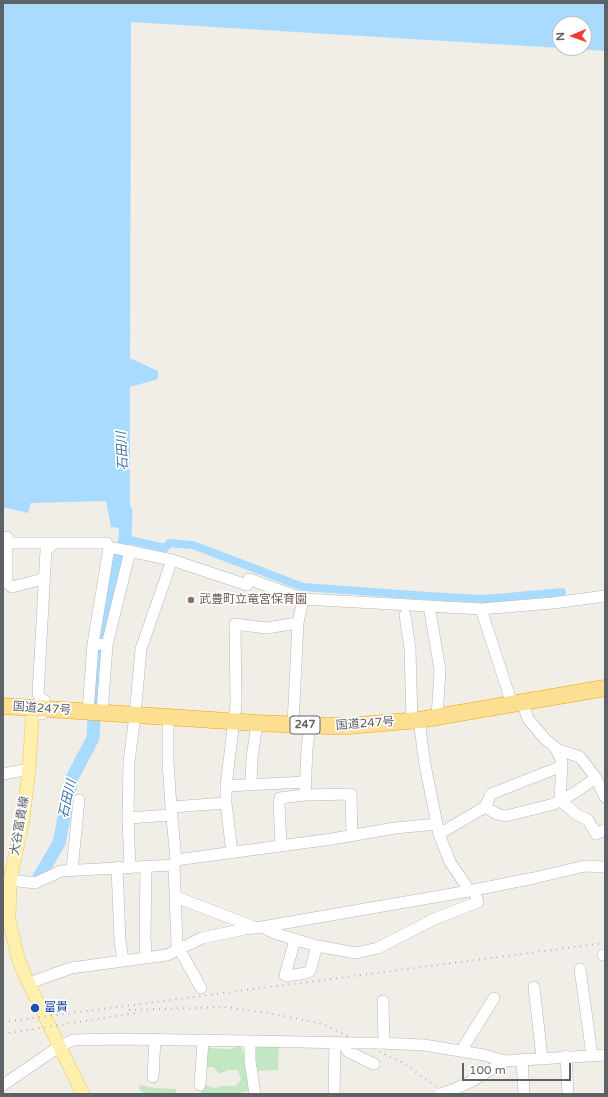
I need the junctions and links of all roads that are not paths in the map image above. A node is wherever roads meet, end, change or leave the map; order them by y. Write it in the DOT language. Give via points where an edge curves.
graph roads {
  1 [pos="40,539"];
  2 [pos="6,541"];
  3 [pos="54,543"];
  4 [pos="109,548"];
  5 [pos="130,551"];
  6 [pos="172,560"];
  7 [pos="39,580"];
  8 [pos="605,596"];
  9 [pos="303,599"];
  10 [pos="429,606"];
  11 [pos="481,609"];
  12 [pos="405,615"];
  13 [pos="298,623"];
  14 [pos="93,644"];
  15 [pos="107,645"];
  16 [pos="605,688"];
  17 [pos="36,702"];
  18 [pos="519,705"];
  19 [pos="3,706"];
  20 [pos="95,712"];
  21 [pos="135,715"];
  22 [pos="168,717"];
  23 [pos="437,717"];
  24 [pos="234,721"];
  25 [pos="258,723"];
  26 [pos="412,723"];
  27 [pos="293,724"];
  28 [pos="310,725"];
  29 [pos="556,748"];
  30 [pos="562,766"];
  31 [pos="29,769"];
  32 [pos="3,774"];
  33 [pos="596,778"];
  34 [pos="305,782"];
  35 [pos="251,784"];
  36 [pos="226,786"];
  37 [pos="305,795"];
  38 [pos="605,797"];
  39 [pos="79,800"];
  40 [pos="560,800"];
  41 [pos="226,803"];
  42 [pos="485,807"];
  43 [pos="171,811"];
  44 [pos="128,818"];
  45 [pos="438,829"];
  46 [pos="605,830"];
  47 [pos="352,834"];
  48 [pos="281,846"];
  49 [pos="232,853"];
  50 [pos="176,863"];
  51 [pos="146,867"];
  52 [pos="605,867"];
  53 [pos="117,868"];
  54 [pos="130,868"];
  55 [pos="72,870"];
  56 [pos="10,880"];
  57 [pos="471,891"];
  58 [pos="176,897"];
  59 [pos="6,904"];
  60 [pos="259,928"];
  61 [pos="7,934"];
  62 [pos="295,940"];
  63 [pos="317,946"];
  64 [pos="179,949"];
  65 [pos="146,958"];
  66 [pos="123,961"];
  67 [pos="580,968"];
  68 [pos="29,982"];
  69 [pos="534,987"];
  70 [pos="201,988"];
  71 [pos="494,998"];
  72 [pos="383,1001"];
  73 [pos="155,1039"];
  74 [pos="203,1040"];
  75 [pos="250,1041"];
  76 [pos="343,1043"];
  77 [pos="381,1043"];
  78 [pos="60,1046"];
  79 [pos="461,1051"];
  80 [pos="592,1055"];
  81 [pos="605,1055"];
  82 [pos="566,1056"];
  83 [pos="542,1058"];
  84 [pos="522,1059"];
  85 [pos="505,1060"];
  86 [pos="374,1064"];
  87 [pos="153,1077"];
  88 [pos="3,1084"];
  89 [pos="200,1085"];
  90 [pos="83,1094"];
  91 [pos="255,1094"];
  92 [pos="334,1094"];
  93 [pos="442,1094"];
  94 [pos="524,1094"];
  95 [pos="568,1094"];
  1 -- 2 [label="street"];
  1 -- 3 [label="street"];
  1 -- 7 [label="street"];
  2 -- 7 [label="street" via="8,583 12,586"];
  3 -- 4 [label="street" via="107,543"];
  3 -- 17 [label="street" via="46,550"];
  4 -- 5 [label="street"];
  4 -- 14 [label="street"];
  5 -- 6 [label="street"];
  5 -- 15 [label="street"];
  6 -- 9 [label="street" via="247,585 249,579"];
  6 -- 21 [label="street" via="141,649"];
  7 -- 17 [label="street"];
  8 -- 11 [label="street"];
  9 -- 10 [label="street"];
  9 -- 13 [label="street"];
  10 -- 11 [label="street"];
  10 -- 23 [label="street" via="440,670"];
  11 -- 18 [label="street"];
  12 -- 26 [label="street" via="410,649"];
  13 -- 24 [label="street" via="266,628 235,624"];
  13 -- 27 [label="street"];
  14 -- 15 [label="street"];
  14 -- 20 [label="street"];
  15 -- 20 [label="street"];
  16 -- 18 [label="highway, 国道247号 / 247"];
  17 -- 19 [label="highway, 国道247号 / 247"];
  17 -- 20 [label="highway, 国道247号 / 247"];
  17 -- 31 [label="main road, 大谷富貴線"];
  18 -- 23 [label="highway, 国道247号 / 247"];
  18 -- 26 [label="street"];
  18 -- 29 [label="street" via="546,740"];
  20 -- 21 [label="highway, 国道247号 / 247"];
  21 -- 22 [label="highway, 国道247号 / 247"];
  21 -- 44 [label="street" via="129,762"];
  22 -- 24 [label="highway, 国道247号 / 247"];
  22 -- 43 [label="street"];
  23 -- 26 [label="highway, 国道247号 / 247"];
  24 -- 25 [label="highway, 国道247号 / 247"];
  24 -- 36 [label="street"];
  25 -- 27 [label="highway, 国道247号 / 247"];
  25 -- 35 [label="street"];
  26 -- 28 [label="highway, 国道247号 / 247"];
  26 -- 45 [label="street" via="425,765"];
  27 -- 28 [label="highway, 国道247号 / 247"];
  28 -- 34 [label="street"];
  29 -- 30 [label="street"];
  29 -- 33 [label="street" via="580,757"];
  30 -- 40 [label="street"];
  30 -- 42 [label="street" via="491,794"];
  31 -- 32 [label="street"];
  31 -- 56 [label="main road, 大谷富貴線" via="23,820"];
  33 -- 38 [label="street"];
  33 -- 40 [label="street"];
  34 -- 35 [label="street"];
  34 -- 37 [label="street"];
  35 -- 36 [label="street"];
  36 -- 41 [label="street"];
  37 -- 47 [label="street" via="351,794"];
  37 -- 48 [label="street" via="280,798"];
  39 -- 55 [label="street"];
  40 -- 42 [label="street" via="554,804 506,816"];
  40 -- 46 [label="street" via="576,814 588,820 596,834"];
  41 -- 43 [label="street"];
  41 -- 49 [label="street"];
  42 -- 45 [label="street"];
  43 -- 44 [label="street"];
  43 -- 50 [label="street"];
  44 -- 54 [label="street"];
  45 -- 47 [label="street" via="395,828"];
  45 -- 57 [label="street" via="450,862"];
  47 -- 48 [label="street"];
  48 -- 49 [label="street"];
  49 -- 50 [label="street"];
  50 -- 51 [label="street"];
  50 -- 58 [label="street"];
  51 -- 54 [label="street"];
  51 -- 65 [label="street"];
  52 -- 57 [label="street" via="585,866"];
  53 -- 54 [label="street"];
  53 -- 55 [label="street"];
  53 -- 66 [label="street"];
  55 -- 56 [label="street" via="35,883"];
  56 -- 59 [label="main road, 大谷富貴線"];
  57 -- 60 [label="street"];
  57 -- 63 [label="street" via="478,902 434,919 378,948 356,953"];
  58 -- 60 [label="street"];
  58 -- 64 [label="street"];
  59 -- 61 [label="main road, 大谷富貴線"];
  60 -- 62 [label="street"];
  60 -- 64 [label="street" via="202,938"];
  61 -- 68 [label="main road, 大谷富貴線"];
  62 -- 63 [label="street"];
  62 -- 63 [label="street" via="285,975 288,976 310,971"];
  64 -- 65 [label="street" via="167,955"];
  64 -- 70 [label="street"];
  65 -- 66 [label="street"];
  66 -- 68 [label="street" via="71,968"];
  67 -- 80 [label="street"];
  68 -- 78 [label="main road, 大谷富貴線" via="50,1030"];
  69 -- 83 [label="street"];
  71 -- 79 [label="street"];
  72 -- 77 [label="street"];
  73 -- 74 [label="street"];
  73 -- 78 [label="street" via="73,1040"];
  73 -- 87 [label="street"];
  74 -- 75 [label="street"];
  74 -- 89 [label="street"];
  75 -- 76 [label="street"];
  75 -- 91 [label="street"];
  76 -- 77 [label="street, bridge"];
  76 -- 86 [label="street" via="349,1052"];
  76 -- 92 [label="street"];
  77 -- 79 [label="street" via="424,1045"];
  78 -- 88 [label="street"];
  78 -- 90 [label="main road, 大谷富貴線"];
  79 -- 85 [label="street"];
  80 -- 81 [label="street"];
  80 -- 82 [label="street"];
  82 -- 83 [label="street"];
  82 -- 95 [label="street"];
  83 -- 84 [label="street"];
  84 -- 85 [label="street"];
  84 -- 94 [label="street"];
  85 -- 93 [label="street, bridge" via="472,1081"];
}
